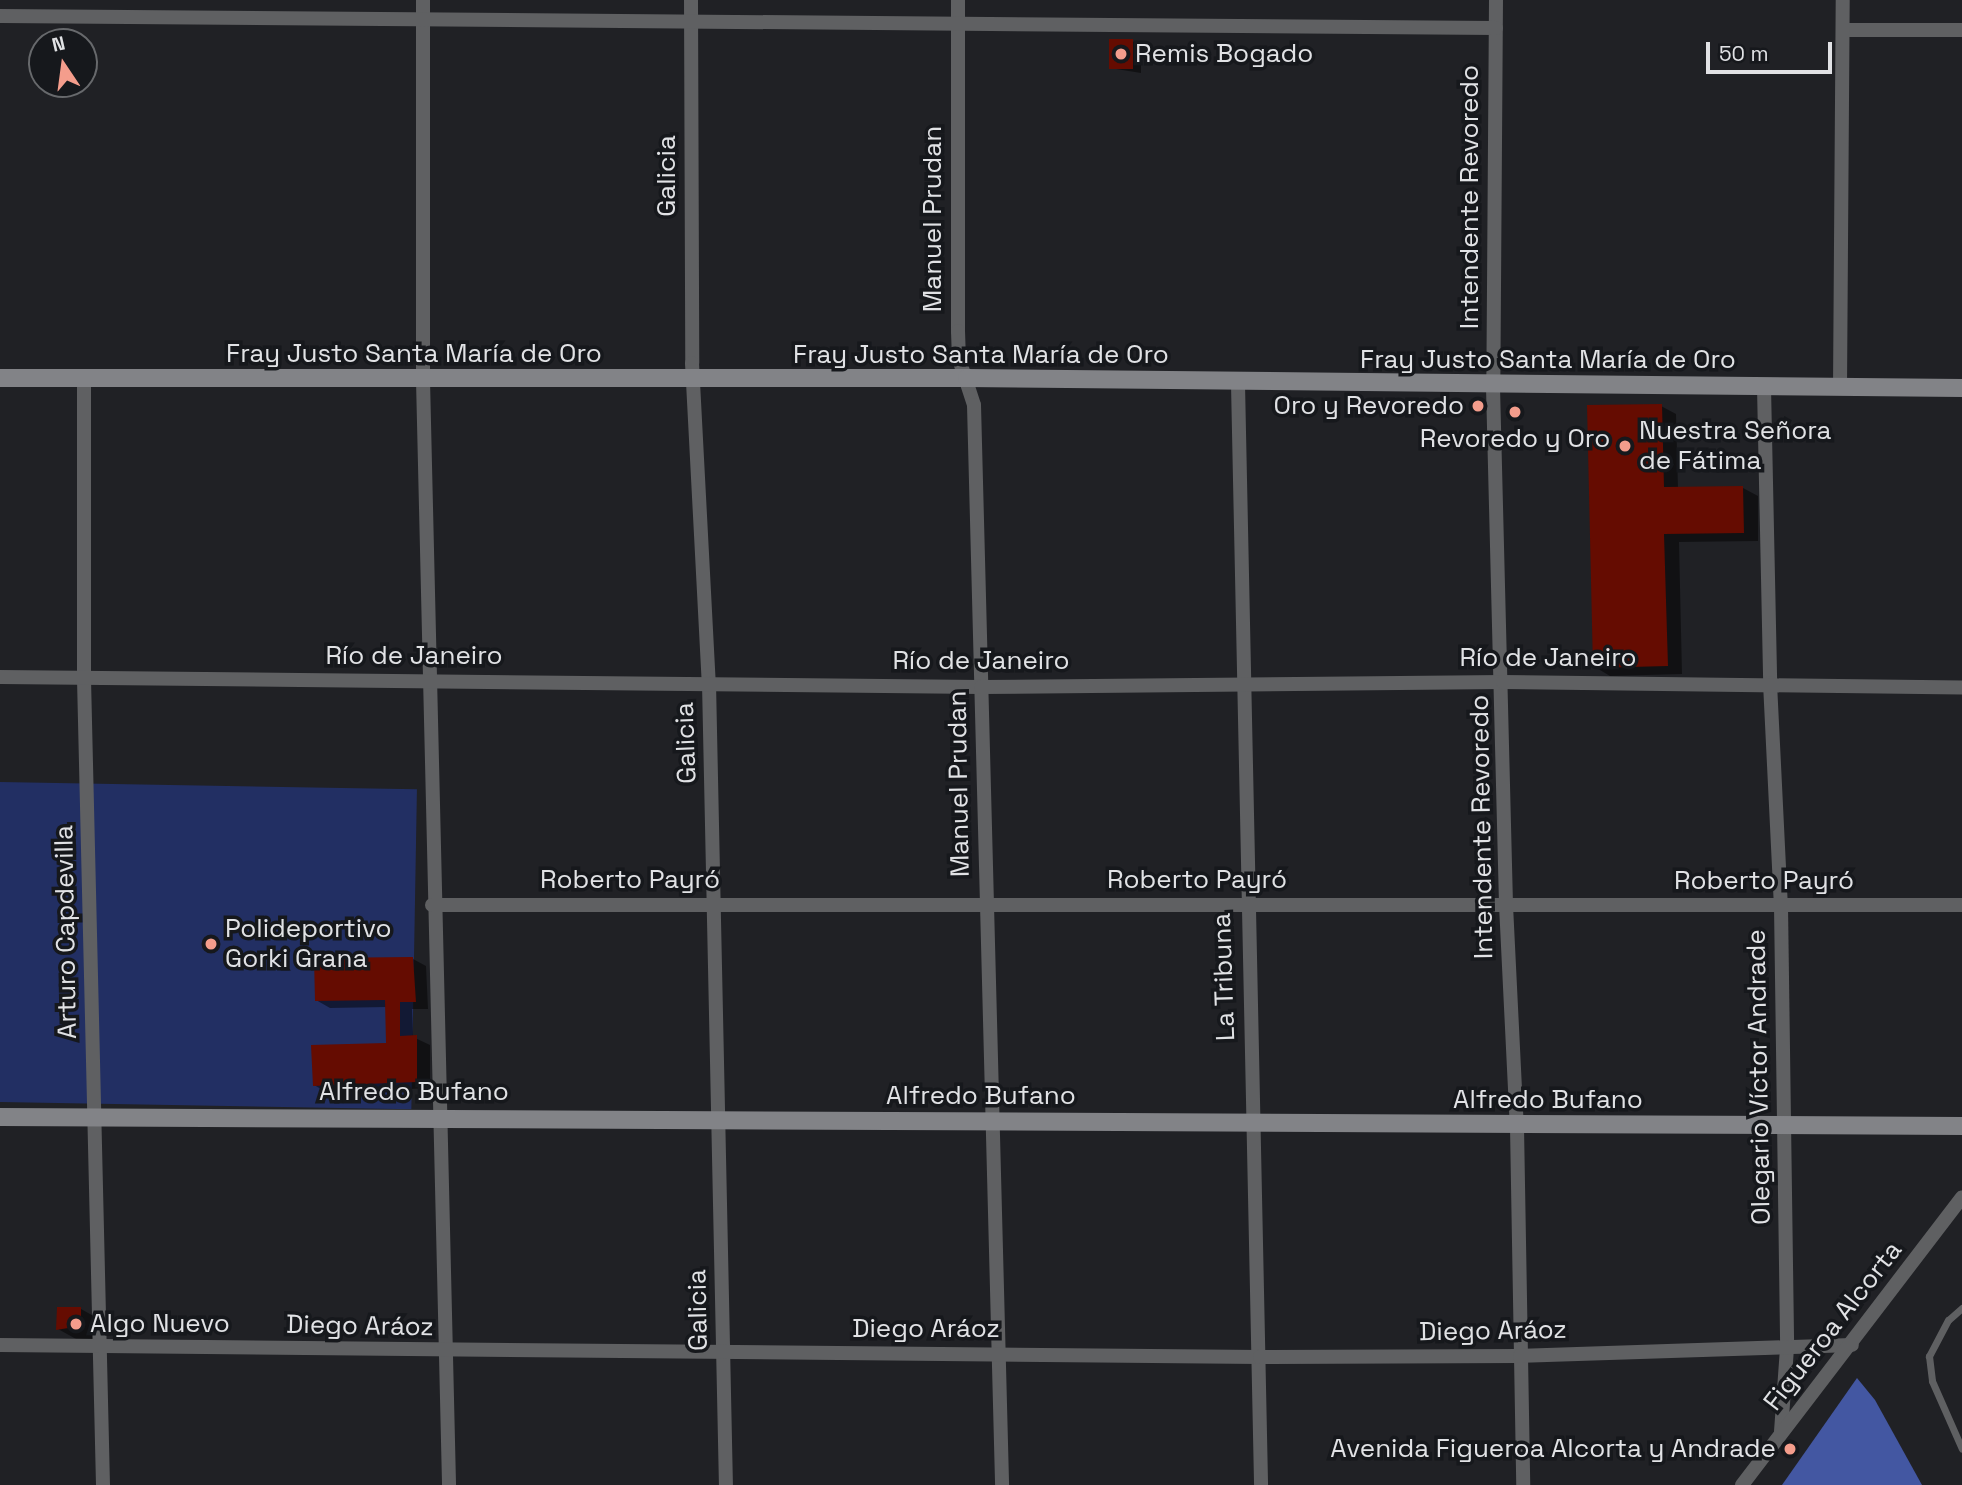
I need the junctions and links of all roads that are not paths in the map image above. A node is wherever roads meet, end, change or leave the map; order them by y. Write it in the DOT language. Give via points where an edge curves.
graph roads {
  1 [pos="423,0"];
  2 [pos="691,0"];
  3 [pos="958,0"];
  4 [pos="1496,0"];
  5 [pos="1843,0"];
  6 [pos="0,16"];
  7 [pos="423,18"];
  8 [pos="691,18"];
  9 [pos="958,22"];
  10 [pos="1496,28"];
  11 [pos="1843,30"];
  12 [pos="1962,30"];
  13 [pos="0,378"];
  14 [pos="84,378"];
  15 [pos="967,378"];
  16 [pos="422,380"];
  17 [pos="694,381"];
  18 [pos="1238,384"];
  19 [pos="1493,387"];
  20 [pos="1764,387"];
  21 [pos="1840,388"];
  22 [pos="1962,388"];
  23 [pos="0,677"];
  24 [pos="84,680"];
  25 [pos="430,680"];
  26 [pos="1241,682"];
  27 [pos="1503,682"];
  28 [pos="709,683"];
  29 [pos="1770,683"];
  30 [pos="981,687"];
  31 [pos="1962,688"];
  32 [pos="1247,903"];
  33 [pos="432,905"];
  34 [pos="715,905"];
  35 [pos="1506,905"];
  36 [pos="1962,905"];
  37 [pos="986,906"];
  38 [pos="1781,906"];
  39 [pos="0,1117"];
  40 [pos="95,1118"];
  41 [pos="442,1118"];
  42 [pos="720,1120"];
  43 [pos="991,1122"];
  44 [pos="1253,1123"];
  45 [pos="1784,1125"];
  46 [pos="1962,1126"];
  47 [pos="1517,1127"];
  48 [pos="1962,1197"];
  49 [pos="1962,1308"];
  50 [pos="0,1345"];
  51 [pos="1852,1345"];
  52 [pos="102,1346"];
  53 [pos="1787,1348"];
  54 [pos="443,1352"];
  55 [pos="723,1352"];
  56 [pos="997,1353"];
  57 [pos="1520,1356"];
  58 [pos="1260,1357"];
  59 [pos="1781,1432"];
  60 [pos="1962,1449"];
  61 [pos="103,1485"];
  62 [pos="449,1485"];
  63 [pos="726,1485"];
  64 [pos="1002,1485"];
  65 [pos="1261,1485"];
  66 [pos="1523,1485"];
  67 [pos="1742,1485"];
  1 -- 7 [label="street"];
  2 -- 8 [label="street, Galicia"];
  3 -- 9 [label="street, Manuel Prudan"];
  4 -- 10 [label="street, Intendente Revoredo"];
  5 -- 11 [label="street"];
  6 -- 7 [label="street"];
  7 -- 8 [label="street"];
  7 -- 16 [label="street"];
  8 -- 9 [label="street"];
  8 -- 17 [label="street, Galicia"];
  9 -- 10 [label="street"];
  9 -- 15 [label="street, Manuel Prudan" via="958,331 959,359"];
  10 -- 19 [label="street, Intendente Revoredo"];
  11 -- 12 [label="street"];
  11 -- 21 [label="street"];
  13 -- 14 [label="street, Fray Justo Santa María de Oro"];
  14 -- 16 [label="street, Fray Justo Santa María de Oro"];
  14 -- 24 [label="street, Arturo Capdevilla"];
  15 -- 17 [label="street, Fray Justo Santa María de Oro"];
  15 -- 18 [label="street, Fray Justo Santa María de Oro"];
  15 -- 30 [label="street, Manuel Prudan" via="974,405"];
  16 -- 17 [label="street, Fray Justo Santa María de Oro"];
  16 -- 25 [label="street"];
  17 -- 28 [label="street, Galicia"];
  18 -- 19 [label="street, Fray Justo Santa María de Oro"];
  18 -- 26 [label="street, La Tribuna"];
  19 -- 20 [label="street, Fray Justo Santa María de Oro"];
  19 -- 27 [label="street, Intendente Revoredo"];
  20 -- 21 [label="street, Fray Justo Santa María de Oro"];
  20 -- 29 [label="street, Olegario Víctor Andrade"];
  21 -- 22 [label="street, Fray Justo Santa María de Oro"];
  23 -- 24 [label="street, Río de Janeiro"];
  24 -- 25 [label="street, Río de Janeiro"];
  24 -- 40 [label="street, Arturo Capdevilla"];
  25 -- 28 [label="street, Río de Janeiro"];
  25 -- 33 [label="street"];
  26 -- 27 [label="street, Río de Janeiro"];
  26 -- 30 [label="street, Río de Janeiro"];
  26 -- 32 [label="street, La Tribuna"];
  27 -- 29 [label="street, Río de Janeiro"];
  27 -- 35 [label="street, Intendente Revoredo"];
  28 -- 30 [label="street, Río de Janeiro"];
  28 -- 34 [label="street, Galicia"];
  29 -- 31 [label="street, Río de Janeiro"];
  29 -- 38 [label="street, Olegario Víctor Andrade"];
  30 -- 37 [label="street, Manuel Prudan"];
  32 -- 35 [label="street, Roberto Payró"];
  32 -- 37 [label="street, Roberto Payró"];
  32 -- 44 [label="street, La Tribuna"];
  33 -- 34 [label="street, Roberto Payró"];
  33 -- 41 [label="street"];
  34 -- 37 [label="street, Roberto Payró"];
  34 -- 42 [label="street, Galicia"];
  35 -- 38 [label="street, Roberto Payró"];
  35 -- 47 [label="street, Intendente Revoredo"];
  36 -- 38 [label="street, Roberto Payró"];
  37 -- 43 [label="street, Manuel Prudan"];
  38 -- 45 [label="street, Olegario Víctor Andrade"];
  39 -- 40 [label="street, Alfredo Bufano"];
  40 -- 41 [label="street, Alfredo Bufano"];
  40 -- 52 [label="street, Arturo Capdevilla"];
  41 -- 42 [label="street, Alfredo Bufano"];
  41 -- 54 [label="street"];
  42 -- 43 [label="street, Alfredo Bufano"];
  42 -- 55 [label="street, Galicia"];
  43 -- 44 [label="street, Alfredo Bufano"];
  43 -- 56 [label="street, Manuel Prudan"];
  44 -- 47 [label="street, Alfredo Bufano"];
  44 -- 58 [label="street, La Tribuna"];
  45 -- 46 [label="street, Alfredo Bufano"];
  45 -- 47 [label="street, Alfredo Bufano"];
  45 -- 53 [label="street, Olegario Víctor Andrade"];
  47 -- 57 [label="street, Intendente Revoredo"];
  48 -- 51 [label="street, Figueroa Alcorta"];
  49 -- 60 [label="lane" via="1948,1320 1929,1356 1932,1381"];
  50 -- 52 [label="street, Diego Aráoz"];
  51 -- 53 [label="street, Diego Aráoz"];
  51 -- 59 [label="street, Figueroa Alcorta"];
  52 -- 54 [label="street, Diego Aráoz"];
  52 -- 61 [label="street, Arturo Capdevilla"];
  53 -- 57 [label="street, Diego Aráoz"];
  53 -- 59 [label="street, Olegario Víctor Andrade"];
  54 -- 55 [label="street, Diego Aráoz"];
  54 -- 62 [label="street"];
  55 -- 56 [label="street, Diego Aráoz"];
  55 -- 63 [label="street, Galicia"];
  56 -- 58 [label="street, Diego Aráoz"];
  56 -- 64 [label="street, Manuel Prudan"];
  57 -- 58 [label="street, Diego Aráoz"];
  57 -- 66 [label="street, Intendente Revoredo"];
  58 -- 65 [label="street, La Tribuna"];
  59 -- 67 [label="street, Figueroa Alcorta"];
}
